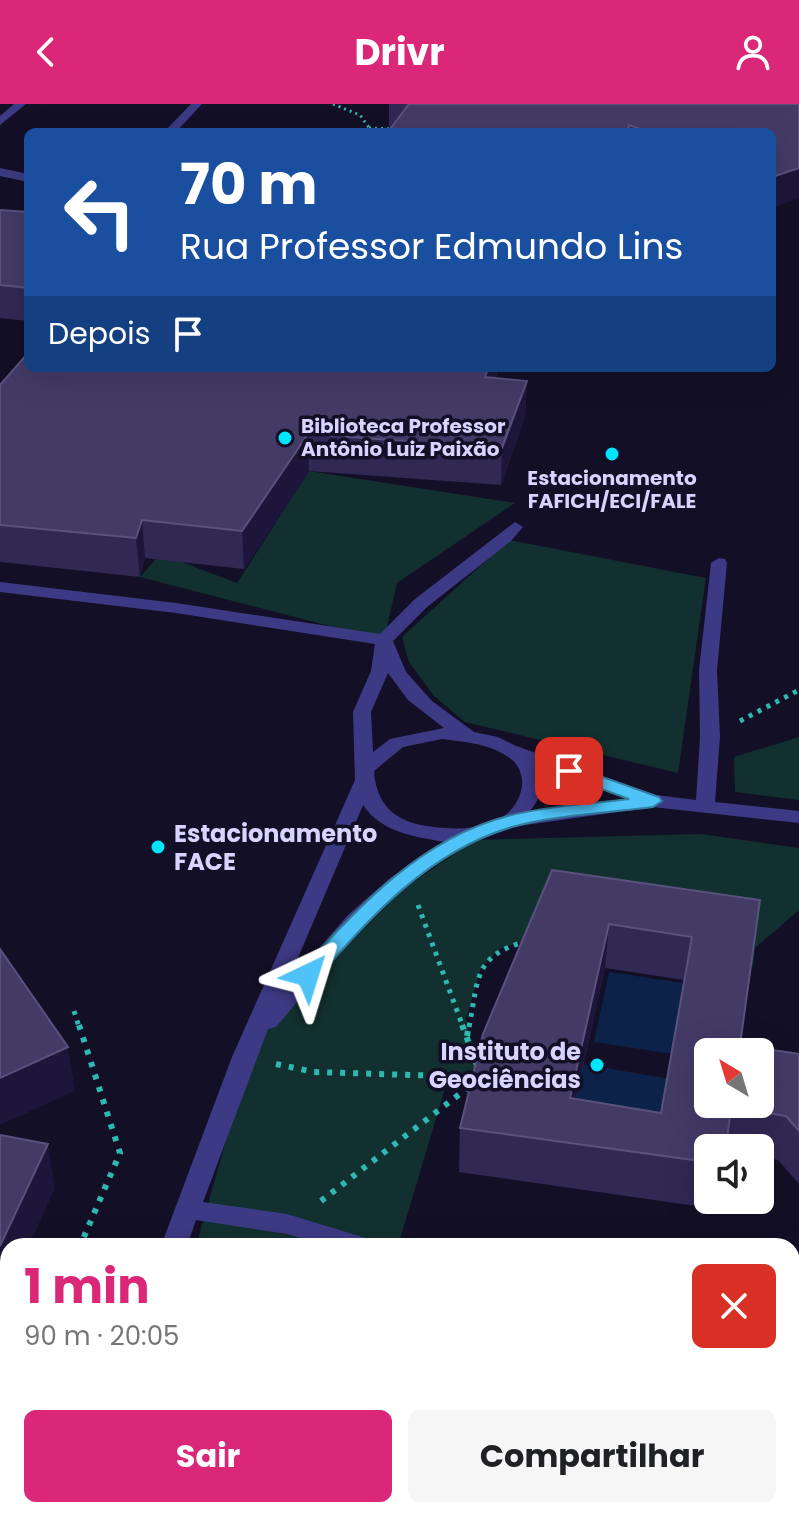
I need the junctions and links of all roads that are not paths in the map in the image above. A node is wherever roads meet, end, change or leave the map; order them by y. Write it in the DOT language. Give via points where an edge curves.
graph roads {
  1 [pos="21,104"];
  2 [pos="197,104"];
  3 [pos="0,122"];
  4 [pos="174,128"];
  5 [pos="0,172"];
  6 [pos="22,177"];
  7 [pos="515,527"];
  8 [pos="719,563"];
  9 [pos="0,587"];
  10 [pos="384,640"];
  11 [pos="466,734"];
  12 [pos="513,751"];
  13 [pos="364,775"];
  14 [pos="653,801"];
  15 [pos="705,807"];
  16 [pos="799,817"];
  17 [pos="512,821"];
  18 [pos="467,837"];
  19 [pos="257,1033"];
  20 [pos="186,1209"];
  21 [pos="177,1238"];
  22 [pos="333,1238"];
  1 -- 3 [label="street"];
  2 -- 4 [label="street"];
  5 -- 6 [label="street"];
  7 -- 10 [label="street"];
  8 -- 15 [label="street" via="708,670"];
  9 -- 10 [label="street"];
  10 -- 11 [label="street" via="392,666 416,700"];
  10 -- 13 [label="street" via="380,671 362,712"];
  11 -- 12 [label="street"];
  11 -- 13 [label="street" via="442,733 397,743"];
  12 -- 14 [label="street"];
  12 -- 17 [label="street" via="527,763 534,793"];
  13 -- 18 [label="street" via="366,797 395,824 419,833"];
  13 -- 19 [label="street"];
  14 -- 15 [label="street"];
  14 -- 17 [label="street"];
  15 -- 16 [label="street"];
  17 -- 18 [label="street"];
  18 -- 19 [label="street" via="396,884 356,920"];
  19 -- 20 [label="street"];
  20 -- 21 [label="street"];
  20 -- 22 [label="street" via="287,1224"];
}
